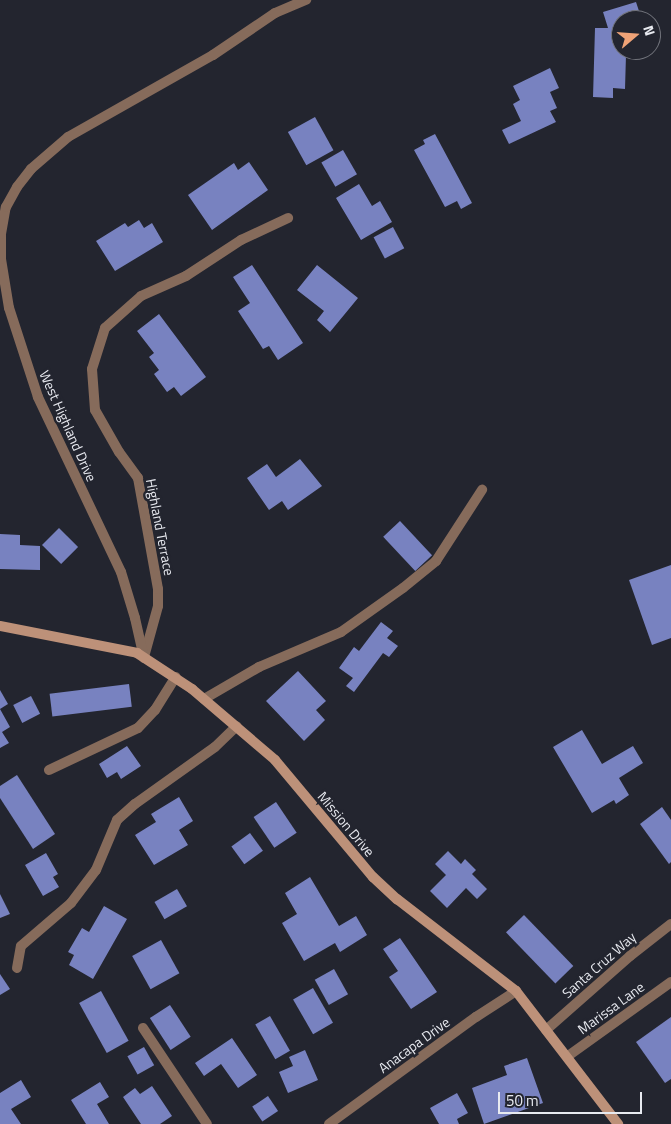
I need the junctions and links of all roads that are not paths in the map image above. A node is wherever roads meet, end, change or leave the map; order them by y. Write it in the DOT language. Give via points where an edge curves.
graph roads {
  1 [pos="306,0"];
  2 [pos="288,218"];
  3 [pos="482,490"];
  4 [pos="0,626"];
  5 [pos="144,658"];
  6 [pos="176,677"];
  7 [pos="204,699"];
  8 [pos="237,726"];
  9 [pos="49,770"];
  10 [pos="671,924"];
  11 [pos="17,968"];
  12 [pos="671,982"];
  13 [pos="516,990"];
  14 [pos="143,1028"];
  15 [pos="546,1030"];
  16 [pos="568,1056"];
  17 [pos="207,1124"];
  18 [pos="329,1124"];
  19 [pos="618,1124"];
  1 -- 5 [label="street, West Highland Drive" via="275,13 213,55 68,137 31,169 6,207 1,259 8,308 38,397 121,572"];
  2 -- 5 [label="street, Highland Terrace" via="241,240 186,276 140,296 105,328 92,370 95,410 138,478 158,590 156,614"];
  3 -- 7 [label="street" via="436,561 403,588 342,632 260,667"];
  4 -- 5 [label="street, Mission Drive"];
  5 -- 6 [label="street, Mission Drive"];
  6 -- 7 [label="street, Mission Drive"];
  6 -- 9 [label="street" via="155,710 138,728"];
  7 -- 8 [label="street, Mission Drive"];
  8 -- 11 [label="street" via="215,747 117,820 96,870 71,903 21,946"];
  8 -- 13 [label="street, Mission Drive" via="275,760 373,877"];
  10 -- 15 [label="street, Santa Cruz Way"];
  12 -- 16 [label="street, Marissa Lane"];
  13 -- 15 [label="street, Mission Drive"];
  13 -- 18 [label="street, Anacapa Drive"];
  14 -- 17 [label="street"];
  15 -- 16 [label="street, Mission Drive"];
  16 -- 19 [label="street, Mission Drive"];
}
